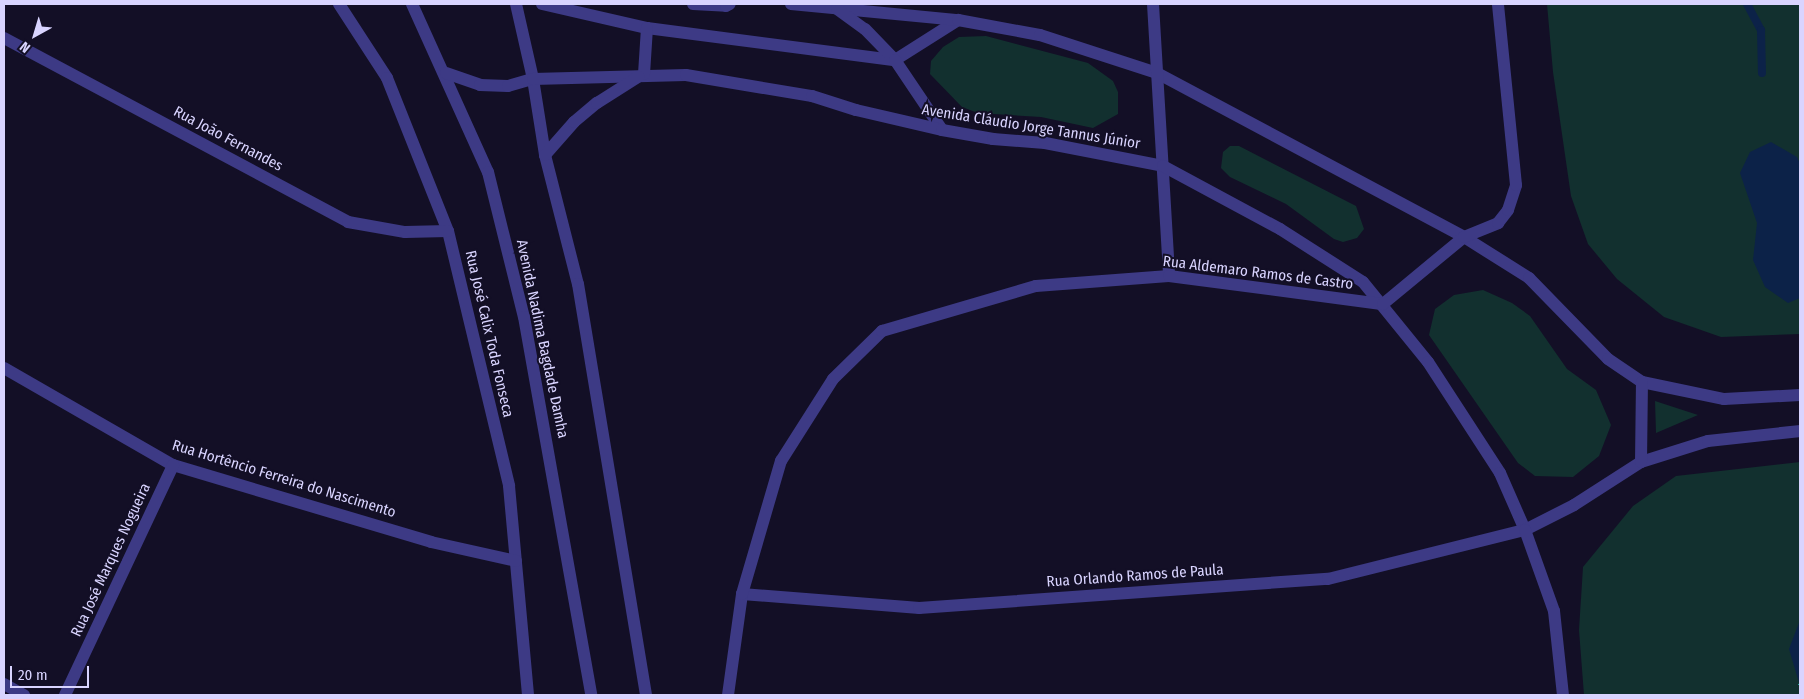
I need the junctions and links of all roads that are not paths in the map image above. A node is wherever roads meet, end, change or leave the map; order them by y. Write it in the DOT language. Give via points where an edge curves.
graph roads {
  1 [pos="340,4"];
  2 [pos="516,4"];
  3 [pos="542,4"];
  4 [pos="693,4"];
  5 [pos="730,4"];
  6 [pos="791,4"];
  7 [pos="1153,4"];
  8 [pos="1498,4"];
  9 [pos="418,6"];
  10 [pos="837,9"];
  11 [pos="958,20"];
  12 [pos="647,28"];
  13 [pos="4,38"];
  14 [pos="895,60"];
  15 [pos="446,73"];
  16 [pos="1157,73"];
  17 [pos="644,74"];
  18 [pos="534,79"];
  19 [pos="942,130"];
  20 [pos="545,155"];
  21 [pos="1163,166"];
  22 [pos="448,231"];
  23 [pos="1464,237"];
  24 [pos="1168,276"];
  25 [pos="1384,304"];
  26 [pos="4,368"];
  27 [pos="1642,382"];
  28 [pos="1800,395"];
  29 [pos="1800,431"];
  30 [pos="1641,462"];
  31 [pos="173,465"];
  32 [pos="1526,530"];
  33 [pos="516,561"];
  34 [pos="742,594"];
  35 [pos="4,684"];
  36 [pos="24,695"];
  37 [pos="65,695"];
  38 [pos="528,695"];
  39 [pos="592,695"];
  40 [pos="646,695"];
  41 [pos="728,695"];
  42 [pos="1562,695"];
  1 -- 22 [label="street, Rua José Calix Toda Fonseca" via="387,78"];
  2 -- 18 [label="street"];
  3 -- 12 [label="street"];
  4 -- 5 [label="street"];
  6 -- 10 [label="street"];
  7 -- 16 [label="street"];
  8 -- 23 [label="street" via="1516,185 1508,210 1498,223"];
  9 -- 15 [label="street, Avenida Nadima Bagdade Damha"];
  10 -- 11 [label="street"];
  10 -- 14 [label="street" via="865,29"];
  11 -- 14 [label="street"];
  11 -- 16 [label="street" via="1040,35"];
  12 -- 14 [label="street"];
  12 -- 17 [label="street"];
  13 -- 22 [label="street, Rua João Fernandes" via="348,222 406,232"];
  14 -- 19 [label="street"];
  15 -- 18 [label="street, Avenida Cláudio Jorge Tannus Júnior" via="480,85 508,86"];
  15 -- 39 [label="street, Avenida Nadima Bagdade Damha" via="488,172 524,317"];
  16 -- 21 [label="street"];
  16 -- 23 [label="street"];
  17 -- 18 [label="street, Avenida Cláudio Jorge Tannus Júnior"];
  17 -- 19 [label="street, Avenida Cláudio Jorge Tannus Júnior" via="686,75 812,96 900,122"];
  17 -- 20 [label="street" via="597,103 574,122"];
  18 -- 20 [label="street"];
  19 -- 21 [label="street, Avenida Cláudio Jorge Tannus Júnior" via="993,140 1044,143"];
  20 -- 40 [label="street" via="578,284"];
  21 -- 24 [label="street"];
  21 -- 25 [label="street, Avenida Cláudio Jorge Tannus Júnior" via="1280,229 1362,282"];
  22 -- 33 [label="street, Rua José Calix Toda Fonseca" via="508,486"];
  23 -- 25 [label="street"];
  23 -- 27 [label="street" via="1529,278 1608,359"];
  24 -- 25 [label="street, Rua Aldemaro Ramos de Castro"];
  24 -- 34 [label="street, Rua Aldemaro Ramos de Castro" via="1036,286 882,331 833,379 781,461"];
  25 -- 32 [label="street, Avenida Cláudio Jorge Tannus Júnior" via="1428,362 1500,473"];
  26 -- 31 [label="street, Rua Hortêncio Ferreira do Nascimento"];
  27 -- 28 [label="street" via="1724,399"];
  27 -- 30 [label="street"];
  29 -- 30 [label="street" via="1708,441"];
  30 -- 32 [label="street" via="1574,505"];
  31 -- 33 [label="street, Rua Hortêncio Ferreira do Nascimento" via="431,542"];
  31 -- 37 [label="street, Rua José Marques Nogueira"];
  32 -- 34 [label="street, Rua Orlando Ramos de Paula" via="1328,579 919,608"];
  32 -- 42 [label="street, Avenida Cláudio Jorge Tannus Júnior" via="1554,611"];
  33 -- 38 [label="street, Rua José Calix Toda Fonseca"];
  34 -- 41 [label="street, Rua Aldemaro Ramos de Castro"];
  35 -- 36 [label="street"];
}
